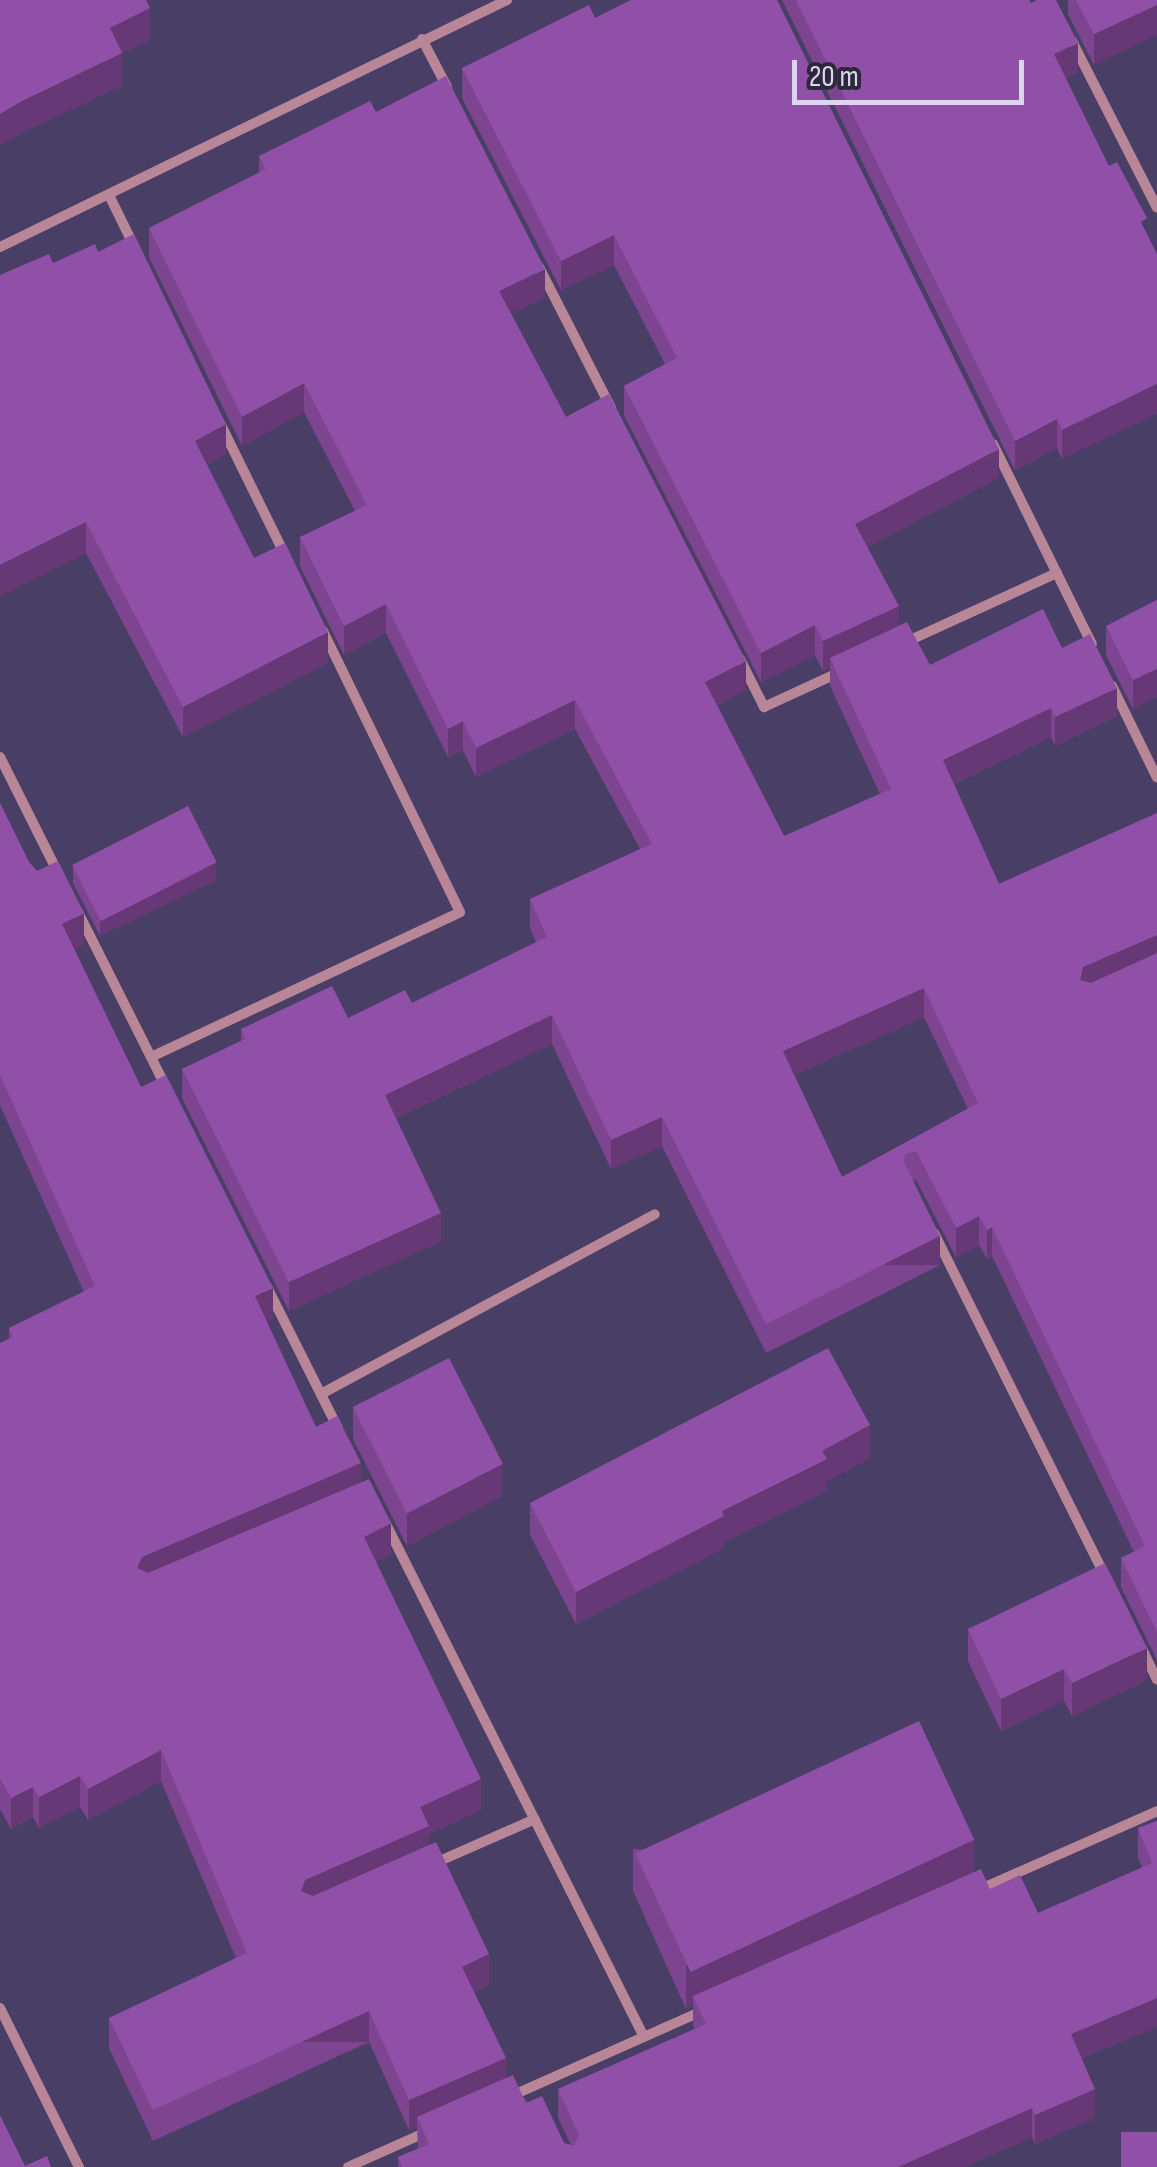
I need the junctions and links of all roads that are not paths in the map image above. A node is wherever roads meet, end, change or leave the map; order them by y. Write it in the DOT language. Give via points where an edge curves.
graph roads {
  1 [pos="506,0"];
  2 [pos="1069,35"];
  3 [pos="422,39"];
  4 [pos="449,92"];
  5 [pos="108,195"];
  6 [pos="1157,208"];
  7 [pos="0,247"];
  8 [pos="530,250"];
  9 [pos="144,267"];
  10 [pos="214,410"];
  11 [pos="620,426"];
  12 [pos="986,430"];
  13 [pos="293,572"];
  14 [pos="1057,573"];
  15 [pos="320,625"];
  16 [pos="885,652"];
  17 [pos="738,654"];
  18 [pos="1099,658"];
  19 [pos="850,668"];
  20 [pos="1107,676"];
  21 [pos="0,756"];
  22 [pos="1157,778"];
  23 [pos="62,880"];
  24 [pos="71,898"];
  25 [pos="151,1056"];
  26 [pos="178,1110"];
  27 [pos="655,1214"];
  28 [pos="929,1223"];
  29 [pos="258,1270"];
  30 [pos="321,1394"];
  31 [pos="347,1446"];
  32 [pos="382,1516"];
  33 [pos="1113,1592"];
  34 [pos="1140,1645"];
  35 [pos="1157,1680"];
  36 [pos="1157,1811"];
  37 [pos="535,1819"];
  38 [pos="430,1865"];
  39 [pos="956,1900"];
  40 [pos="718,2004"];
  41 [pos="0,2008"];
  42 [pos="644,2036"];
  43 [pos="534,2086"];
  44 [pos="500,2100"];
  45 [pos="541,2102"];
  46 [pos="449,2122"];
  47 [pos="80,2167"];
  48 [pos="348,2167"];
  1 -- 3 [label="street"];
  2 -- 6 [label="street"];
  3 -- 4 [label="street"];
  3 -- 5 [label="street"];
  5 -- 7 [label="street"];
  5 -- 9 [label="street"];
  8 -- 11 [label="street"];
  10 -- 13 [label="street"];
  12 -- 14 [label="street"];
  14 -- 16 [label="street"];
  14 -- 18 [label="street"];
  15 -- 25 [label="street" via="460,912"];
  17 -- 19 [label="street" via="764,707"];
  20 -- 22 [label="street"];
  21 -- 23 [label="street"];
  24 -- 25 [label="street"];
  25 -- 26 [label="street"];
  27 -- 30 [label="street"];
  28 -- 33 [label="street"];
  29 -- 30 [label="street"];
  30 -- 31 [label="street"];
  32 -- 37 [label="street"];
  34 -- 35 [label="street"];
  36 -- 39 [label="street"];
  37 -- 38 [label="street"];
  37 -- 42 [label="street"];
  40 -- 42 [label="street"];
  41 -- 47 [label="street"];
  42 -- 43 [label="street"];
  43 -- 44 [label="street"];
  43 -- 45 [label="street"];
  46 -- 48 [label="street"];
}
